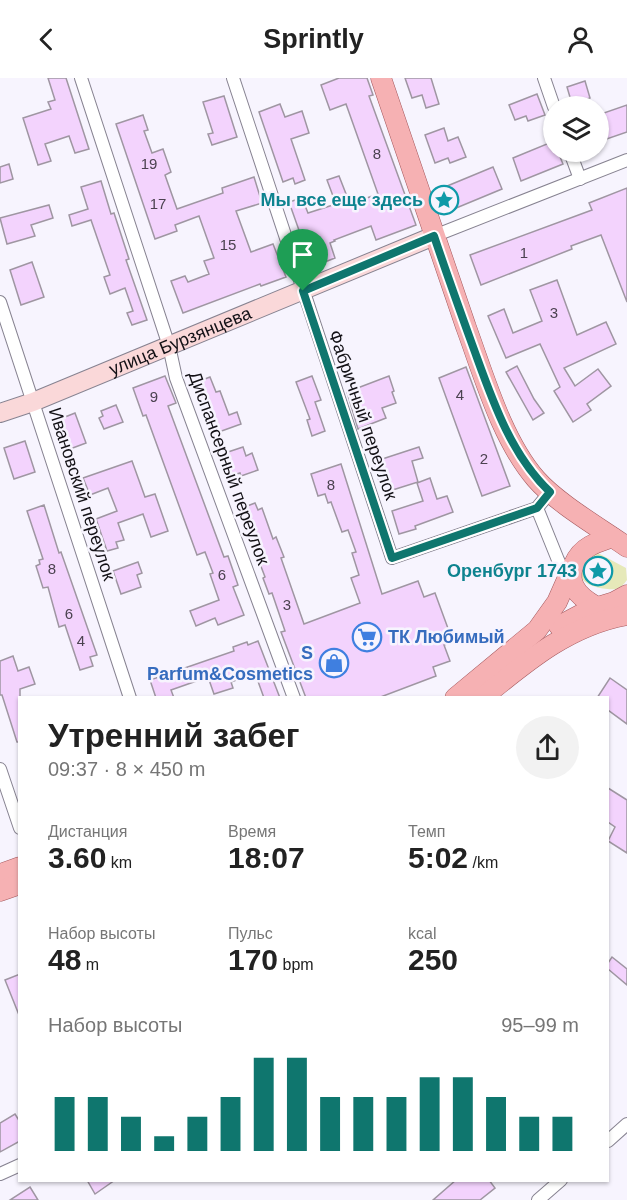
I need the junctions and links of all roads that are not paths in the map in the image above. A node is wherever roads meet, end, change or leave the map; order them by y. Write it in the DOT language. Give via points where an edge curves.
graph roads {
  1 [pos="81,78"];
  2 [pos="233,78"];
  3 [pos="381,78"];
  4 [pos="544,78"];
  5 [pos="550,96"];
  6 [pos="627,160"];
  7 [pos="574,162"];
  8 [pos="580,179"];
  9 [pos="434,236"];
  10 [pos="303,291"];
  11 [pos="0,302"];
  12 [pos="169,346"];
  13 [pos="33,402"];
  14 [pos="0,413"];
  15 [pos="550,492"];
  16 [pos="537,508"];
  17 [pos="620,542"];
  18 [pos="627,595"];
  19 [pos="597,600"];
  20 [pos="129,696"];
  21 [pos="293,696"];
  22 [pos="457,696"];
  23 [pos="484,696"];
  24 [pos="0,769"];
  25 [pos="18,822"];
  26 [pos="18,868"];
  27 [pos="0,874"];
  28 [pos="18,885"];
  29 [pos="0,891"];
  30 [pos="627,1124"];
  31 [pos="609,1140"];
  32 [pos="18,1166"];
  33 [pos="0,1174"];
  34 [pos="559,1182"];
  35 [pos="538,1200"];
  1 -- 12 [label="street, Диспансерный переулок"];
  2 -- 10 [label="street, Фабричный переулок"];
  3 -- 9 [label="main road"];
  4 -- 5 [label="street"];
  6 -- 8 [label="street, улица Бурзянцева"];
  7 -- 8 [label="street"];
  8 -- 9 [label="street, улица Бурзянцева"];
  9 -- 10 [label="street, улица Бурзянцева"];
  9 -- 15 [label="main road" via="500,416 525,463"];
  10 -- 12 [label="street, улица Бурзянцева"];
  10 -- 16 [label="street, Фабричный переулок" via="392,558"];
  11 -- 13 [label="street, Ивановский переулок"];
  12 -- 13 [label="street, улица Бурзянцева"];
  12 -- 21 [label="street, Диспансерный переулок" via="176,378"];
  13 -- 14 [label="street, улица Бурзянцева"];
  13 -- 20 [label="street, Ивановский переулок"];
  15 -- 16 [label="street"];
  15 -- 17 [label="main road"];
  16 -- 19 [label="street"];
  17 -- 19 [label="main road" via="590,546 582,553"];
  18 -- 19 [label="main road" via="614,602"];
  19 -- 22 [label="main road" via="557,602 537,630"];
  19 -- 23 [label="main road" via="590,625 568,634"];
  24 -- 25 [label="street"];
  26 -- 27 [label="main road"];
  28 -- 29 [label="main road"];
  30 -- 31 [label="street"];
  32 -- 33 [label="street"];
  34 -- 35 [label="street"];
}
